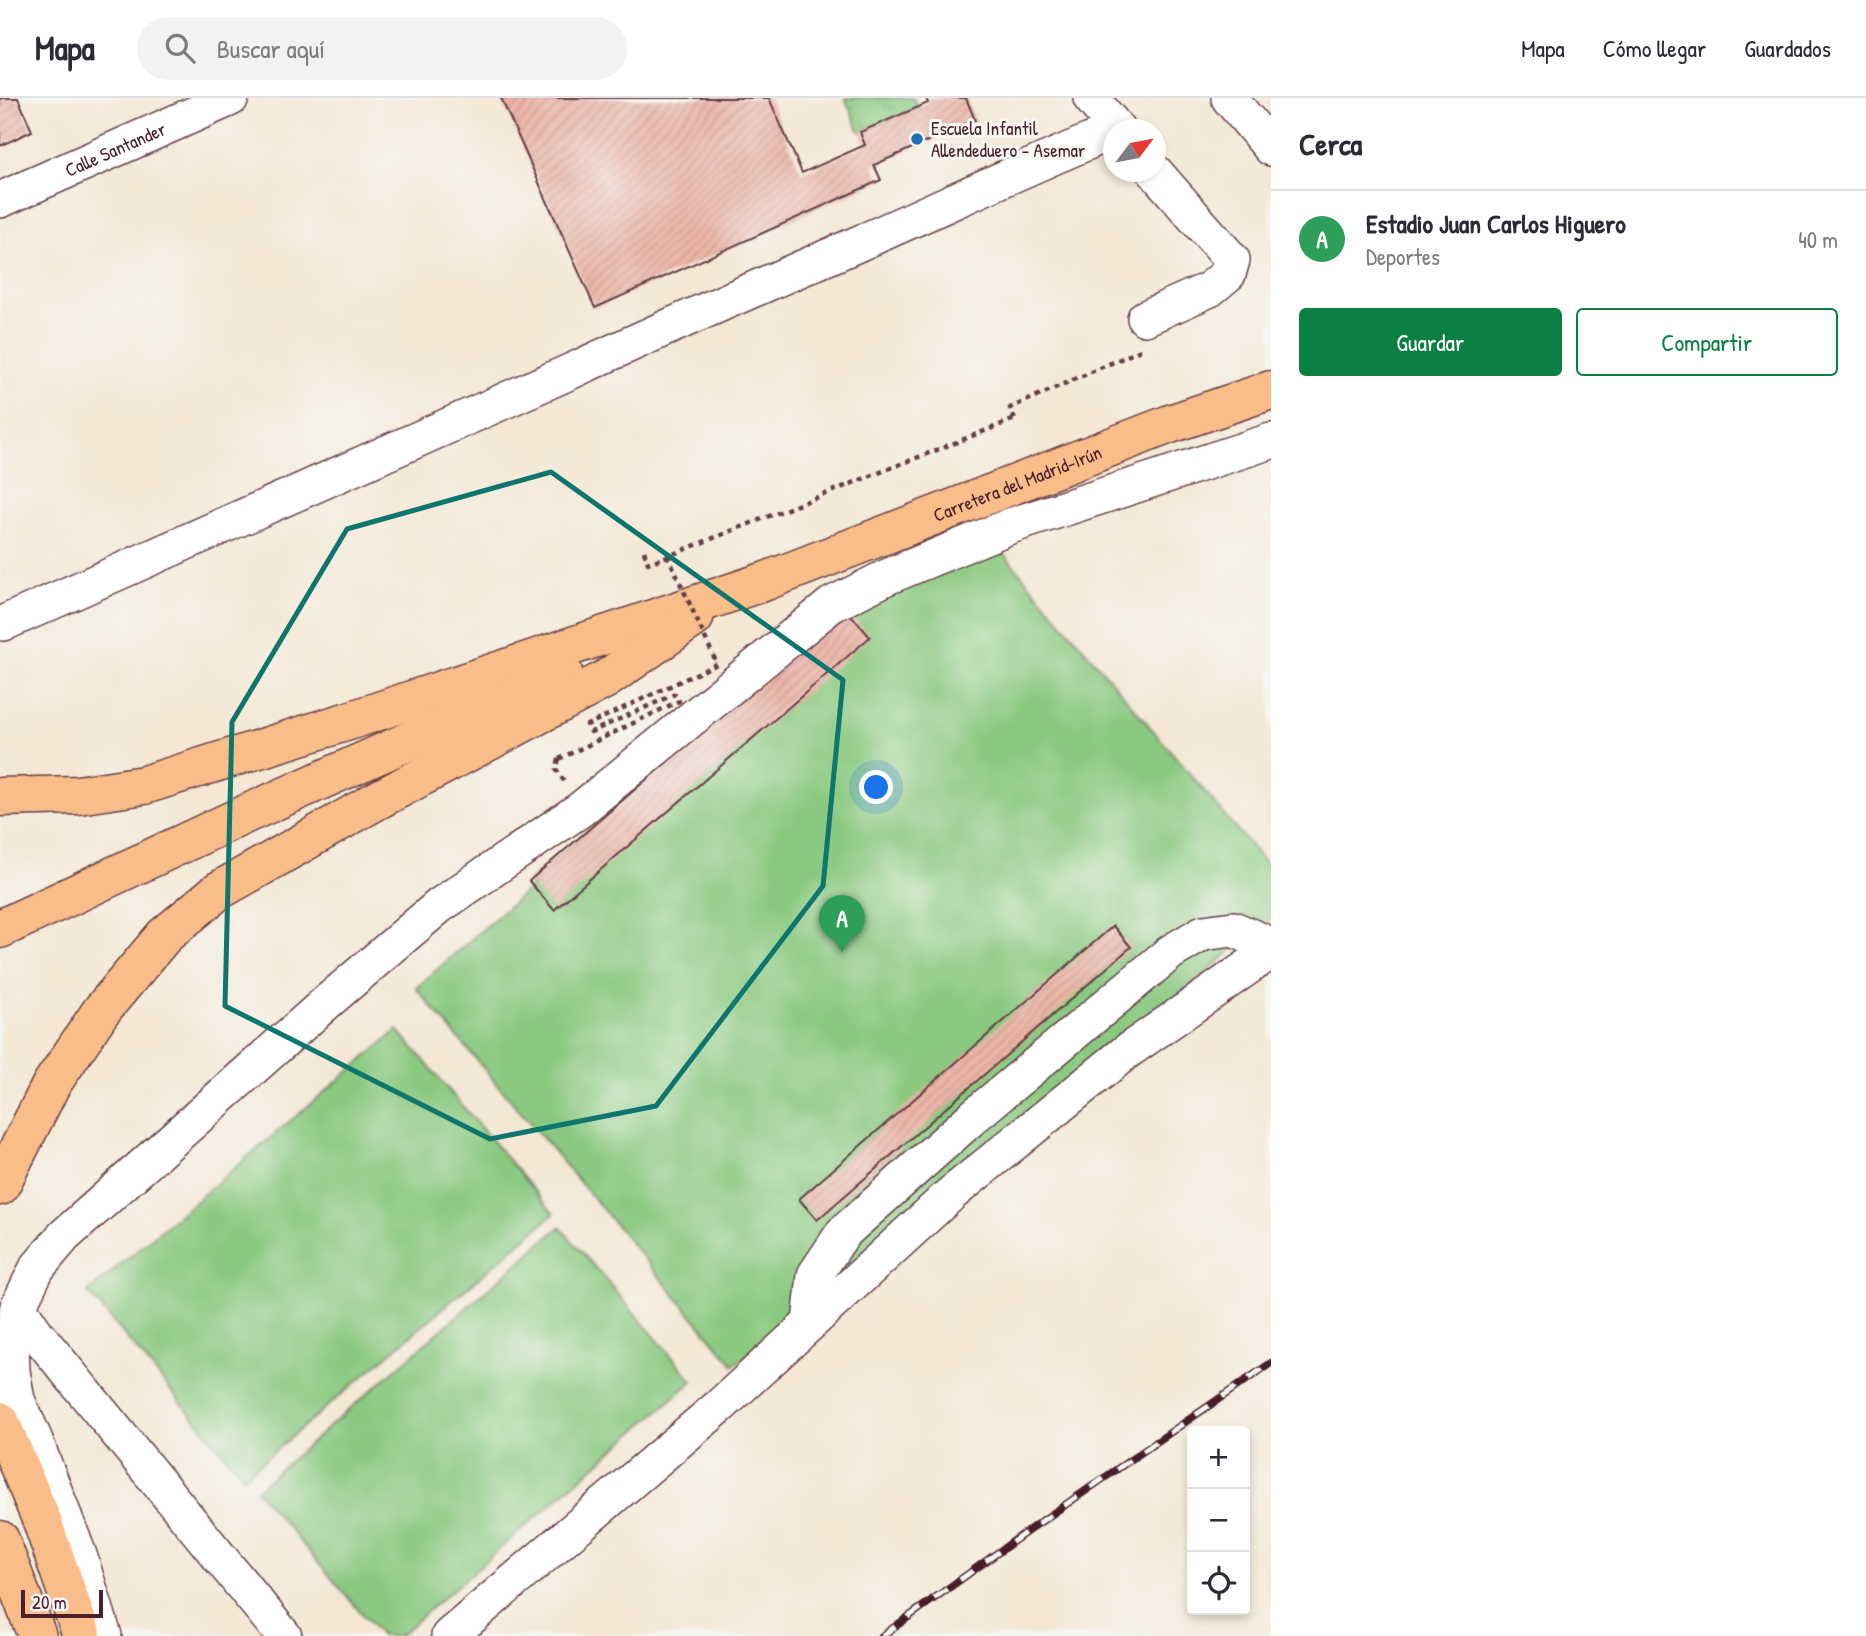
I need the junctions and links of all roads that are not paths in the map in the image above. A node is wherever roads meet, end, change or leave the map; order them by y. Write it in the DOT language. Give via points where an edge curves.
graph roads {
  1 [pos="231,98"];
  2 [pos="1091,98"];
  3 [pos="1229,98"];
  4 [pos="1107,119"];
  5 [pos="1103,136"];
  6 [pos="1271,149"];
  7 [pos="1164,182"];
  8 [pos="0,200"];
  9 [pos="1149,316"];
  10 [pos="1271,390"];
  11 [pos="1271,441"];
  12 [pos="766,581"];
  13 [pos="713,605"];
  14 [pos="4,623"];
  15 [pos="0,797"];
  16 [pos="0,929"];
  17 [pos="1271,945"];
  18 [pos="1271,951"];
  19 [pos="0,1186"];
  20 [pos="18,1307"];
  21 [pos="810,1323"];
  22 [pos="0,1421"];
  23 [pos="0,1540"];
  24 [pos="37,1636"];
  25 [pos="82,1636"];
  26 [pos="104,1636"];
  27 [pos="284,1636"];
  28 [pos="449,1636"];
  1 -- 8 [label="street, Calle Santander"];
  2 -- 4 [label="street"];
  3 -- 6 [label="street"];
  5 -- 14 [label="street"];
  7 -- 9 [label="street" via="1232,260 1228,274 1210,289"];
  10 -- 12 [label="highway, Carretera del Madrid-Irún" via="1170,424"];
  11 -- 20 [label="street" via="1010,526 831,605 581,808 439,906 327,1002 64,1236 37,1268"];
  12 -- 13 [label="highway"];
  12 -- 15 [label="highway" via="144,785 78,795"];
  13 -- 16 [label="highway"];
  13 -- 19 [label="highway" via="606,679 218,891 164,936 101,1011 51,1085"];
  17 -- 21 [label="street" via="1233,929 1203,933 1160,961 843,1233 815,1275"];
  18 -- 21 [label="street" via="1126,1052 951,1194"];
  20 -- 26 [label="street" via="12,1341 17,1400 79,1555"];
  20 -- 27 [label="street"];
  21 -- 28 [label="street" via="721,1405"];
  22 -- 25 [label="highway"];
  23 -- 24 [label="highway"];
}
